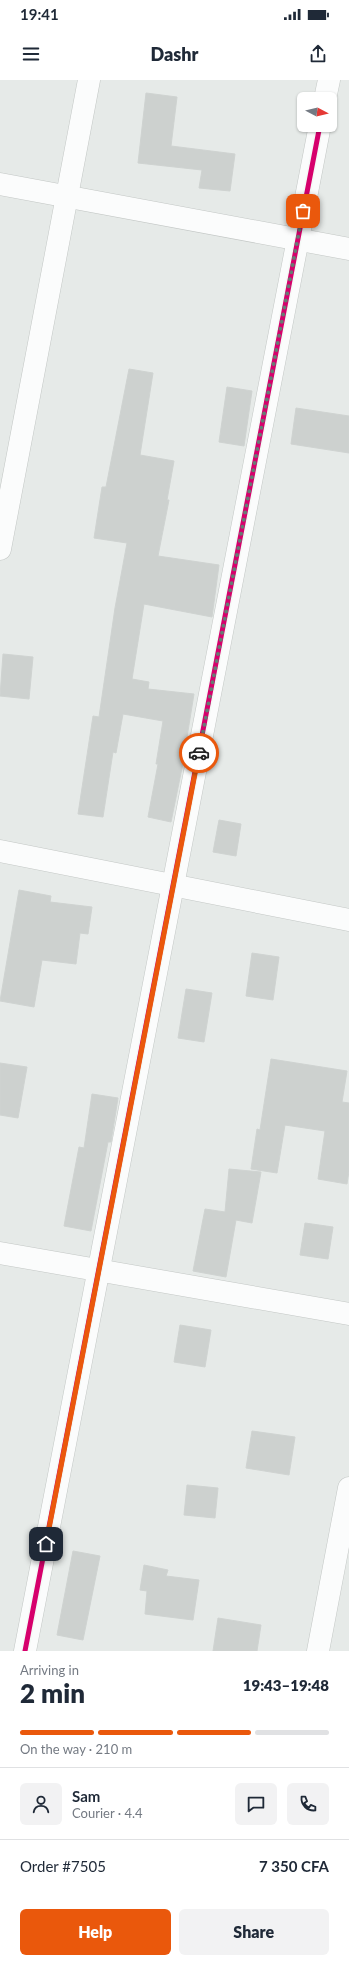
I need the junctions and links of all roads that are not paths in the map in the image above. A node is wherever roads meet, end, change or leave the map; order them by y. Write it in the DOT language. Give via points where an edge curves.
graph roads {
  1 [pos="88,80"];
  2 [pos="329,80"];
  3 [pos="326,92"];
  4 [pos="319,132"];
  5 [pos="0,184"];
  6 [pos="66,197"];
  7 [pos="298,240"];
  8 [pos="349,249"];
  9 [pos="0,549"];
  10 [pos="0,851"];
  11 [pos="173,885"];
  12 [pos="349,920"];
  13 [pos="0,1253"];
  14 [pos="98,1270"];
  15 [pos="349,1314"];
  16 [pos="349,1488"];
  17 [pos="25,1651"];
  18 [pos="318,1651"];
  1 -- 6 [label="street"];
  2 -- 3 [label="street"];
  4 -- 7 [label="street"];
  5 -- 6 [label="street"];
  6 -- 7 [label="street"];
  6 -- 9 [label="street"];
  7 -- 8 [label="street"];
  7 -- 11 [label="street"];
  10 -- 11 [label="street"];
  11 -- 12 [label="street"];
  11 -- 14 [label="street"];
  13 -- 14 [label="street"];
  14 -- 15 [label="street"];
  14 -- 17 [label="street"];
  16 -- 18 [label="street"];
}
